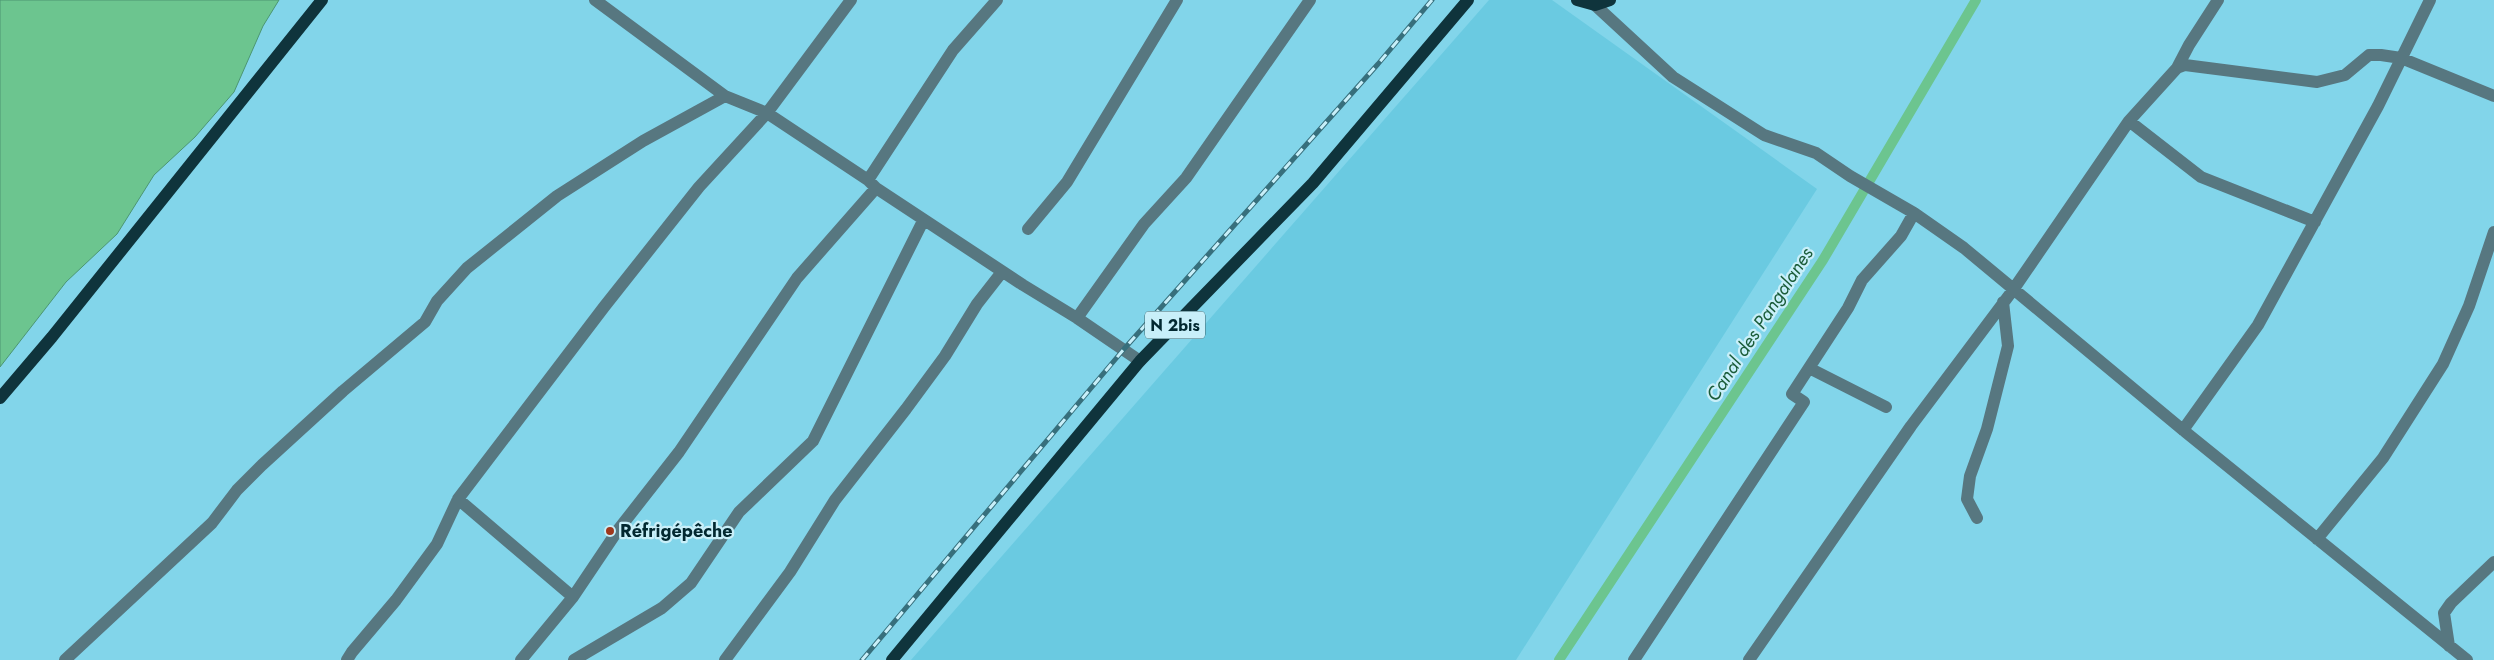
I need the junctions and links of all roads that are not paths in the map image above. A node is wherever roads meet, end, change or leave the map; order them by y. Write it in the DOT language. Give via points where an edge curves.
graph roads {
  1 [pos="322,0"];
  2 [pos="594,0"];
  3 [pos="850,0"];
  4 [pos="997,0"];
  5 [pos="1178,0"];
  6 [pos="1310,0"];
  7 [pos="1468,0"];
  8 [pos="1577,0"];
  9 [pos="1610,0"];
  10 [pos="2218,0"];
  11 [pos="2430,0"];
  12 [pos="1595,5"];
  13 [pos="2402,58"];
  14 [pos="2177,68"];
  15 [pos="725,96"];
  16 [pos="2494,96"];
  17 [pos="767,114"];
  18 [pos="2128,121"];
  19 [pos="872,184"];
  20 [pos="1914,213"];
  21 [pos="923,221"];
  22 [pos="2315,222"];
  23 [pos="1028,229"];
  24 [pos="2494,232"];
  25 [pos="1002,272"];
  26 [pos="2013,290"];
  27 [pos="2003,302"];
  28 [pos="1076,318"];
  29 [pos="1140,361"];
  30 [pos="1809,368"];
  31 [pos="0,398"];
  32 [pos="1886,407"];
  33 [pos="2183,430"];
  34 [pos="458,499"];
  35 [pos="1977,518"];
  36 [pos="2317,539"];
  37 [pos="2494,562"];
  38 [pos="573,597"];
  39 [pos="2449,646"];
  40 [pos="65,660"];
  41 [pos="347,660"];
  42 [pos="521,660"];
  43 [pos="574,660"];
  44 [pos="725,660"];
  45 [pos="892,660"];
  46 [pos="1634,660"];
  47 [pos="1749,660"];
  48 [pos="2467,660"];
  1 -- 31 [label="main road"];
  2 -- 15 [label="street"];
  3 -- 17 [label="street"];
  4 -- 19 [label="street" via="953,50"];
  5 -- 23 [label="street" via="1067,182"];
  6 -- 28 [label="street" via="1186,178 1144,224"];
  7 -- 29 [label="main road, N 2bis" via="1313,183"];
  8 -- 12 [label="main road"];
  9 -- 12 [label="main road"];
  10 -- 14 [label="street"];
  11 -- 13 [label="street"];
  12 -- 20 [label="street" via="1673,77 1764,135 1816,153"];
  13 -- 14 [label="street" via="2369,55 2345,74 2317,82 2185,65"];
  13 -- 16 [label="street"];
  13 -- 22 [label="street"];
  14 -- 18 [label="street"];
  15 -- 17 [label="street"];
  15 -- 40 [label="street" via="643,141 557,196 467,268 437,301 425,322 343,390 262,465 237,490 212,523"];
  17 -- 19 [label="street"];
  17 -- 34 [label="street" via="693,194"];
  18 -- 22 [label="street" via="2201,177"];
  18 -- 26 [label="street"];
  19 -- 21 [label="street"];
  19 -- 38 [label="street" via="797,278 679,452 618,530"];
  20 -- 26 [label="street" via="1964,248"];
  20 -- 30 [label="street" via="1901,236 1862,280"];
  21 -- 25 [label="street"];
  21 -- 43 [label="street" via="813,441 739,512 691,583 662,608"];
  22 -- 33 [label="street" via="2258,325"];
  24 -- 36 [label="street" via="2443,364 2383,458"];
  25 -- 28 [label="street"];
  25 -- 44 [label="street" via="906,410 835,500 790,572"];
  26 -- 27 [label="street"];
  26 -- 33 [label="street"];
  27 -- 35 [label="street" via="2008,346 1966,499"];
  27 -- 47 [label="street" via="1911,426"];
  28 -- 29 [label="street"];
  29 -- 45 [label="main road, N 2bis"];
  30 -- 32 [label="street"];
  30 -- 46 [label="street" via="1792,394 1804,402"];
  33 -- 36 [label="street"];
  34 -- 38 [label="street"];
  34 -- 41 [label="street" via="437,544"];
  36 -- 39 [label="street"];
  37 -- 39 [label="street" via="2451,603 2444,614"];
  38 -- 42 [label="street"];
  39 -- 48 [label="street"];
}
